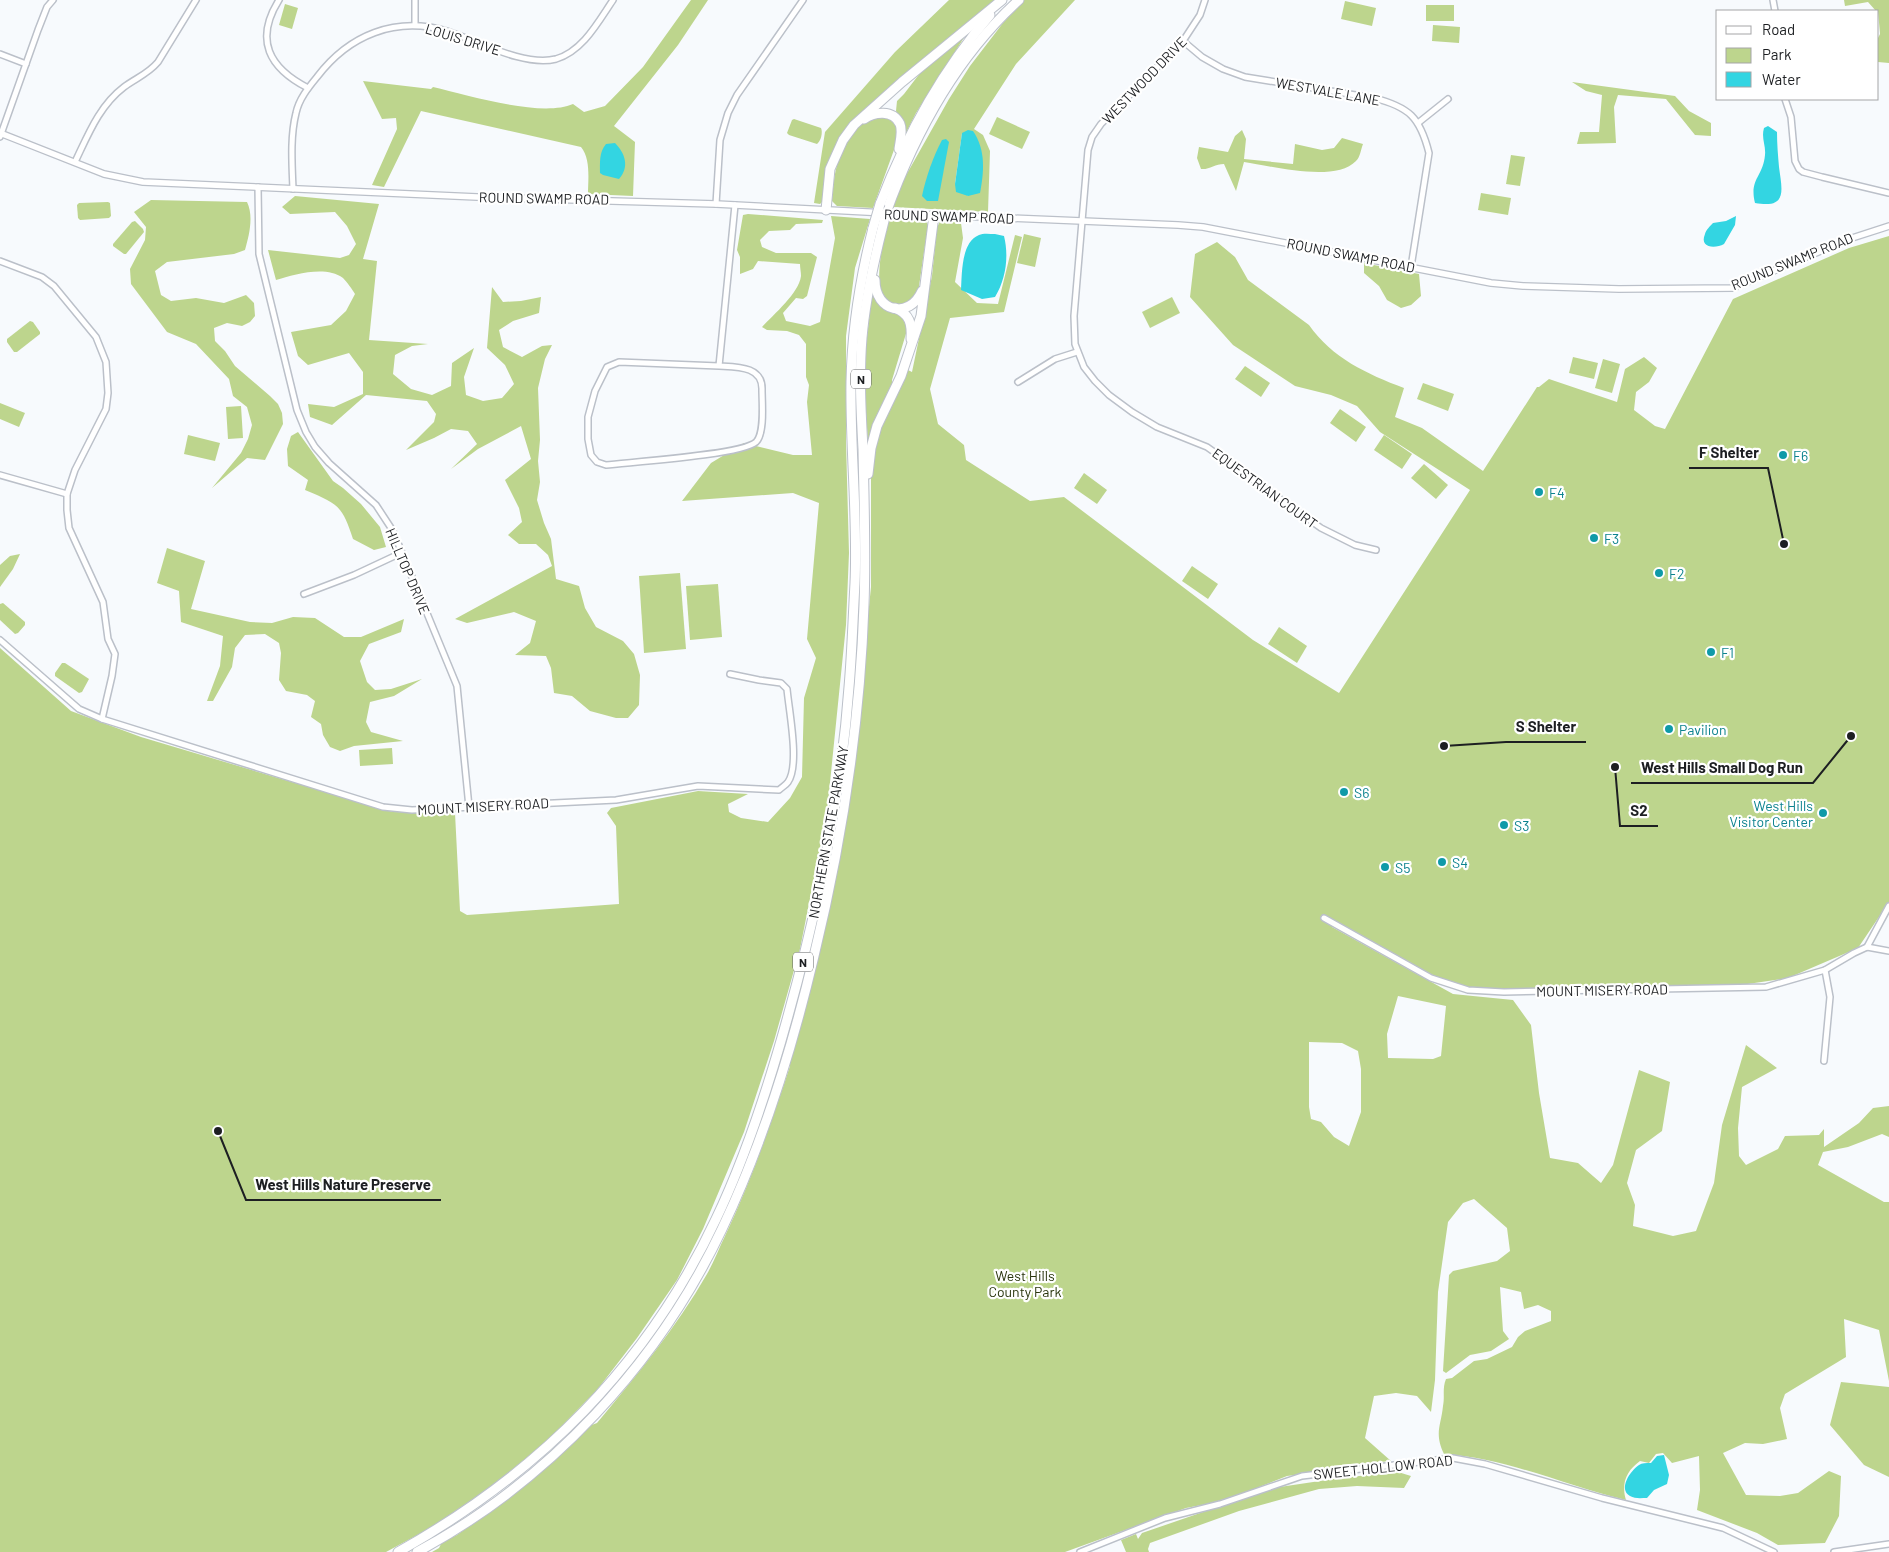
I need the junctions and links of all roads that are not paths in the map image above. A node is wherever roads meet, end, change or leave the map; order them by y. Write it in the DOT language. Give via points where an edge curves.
graph roads {
  1 [pos="53,0"];
  2 [pos="196,0"];
  3 [pos="279,0"];
  4 [pos="415,0"];
  5 [pos="613,0"];
  6 [pos="803,0"];
  7 [pos="1003,0"];
  8 [pos="1019,0"];
  9 [pos="1205,0"];
  10 [pos="415,25"];
  11 [pos="1183,41"];
  12 [pos="0,54"];
  13 [pos="26,64"];
  14 [pos="308,88"];
  15 [pos="1448,99"];
  16 [pos="1785,100"];
  17 [pos="1418,122"];
  18 [pos="0,134"];
  19 [pos="74,162"];
  20 [pos="893,169"];
  21 [pos="258,187"];
  22 [pos="293,189"];
  23 [pos="1889,193"];
  24 [pos="716,204"];
  25 [pos="734,205"];
  26 [pos="826,210"];
  27 [pos="934,215"];
  28 [pos="1082,221"];
  29 [pos="1889,226"];
  30 [pos="877,228"];
  31 [pos="878,243"];
  32 [pos="0,261"];
  33 [pos="1411,267"];
  34 [pos="927,274"];
  35 [pos="895,308"];
  36 [pos="1077,352"];
  37 [pos="909,354"];
  38 [pos="719,366"];
  39 [pos="1018,382"];
  40 [pos="0,475"];
  41 [pos="67,494"];
  42 [pos="865,531"];
  43 [pos="1376,550"];
  44 [pos="402,553"];
  45 [pos="304,594"];
  46 [pos="0,640"];
  47 [pos="730,674"];
  48 [pos="102,718"];
  49 [pos="469,807"];
  50 [pos="1889,906"];
  51 [pos="1324,918"];
  52 [pos="1868,948"];
  53 [pos="1889,951"];
  54 [pos="1825,970"];
  55 [pos="1824,1061"];
  56 [pos="1889,1544"];
  57 [pos="398,1552"];
  58 [pos="417,1552"];
  59 [pos="1080,1552"];
  60 [pos="1774,1552"];
  61 [pos="1834,1552"];
  1 -- 13 [label="street" via="47,7"];
  2 -- 19 [label="street" via="151,71 124,87 106,104"];
  3 -- 14 [label="street" via="268,24 269,50 282,71"];
  4 -- 10 [label="street"];
  5 -- 10 [label="street, LOUIS DRIVE" via="584,41 566,54 545,61 530,61 447,31"];
  6 -- 24 [label="street" via="728,113 720,140"];
  7 -- 20 [label="highway, NORTHERN STATE PARKWAY / N" via="948,69 920,114"];
  7 -- 26 [label="highway" via="854,125 830,169"];
  8 -- 30 [label="highway, NORTHERN STATE PARKWAY / N, bridge" via="974,49 947,88 922,129"];
  9 -- 11 [label="street, WESTWOOD DRIVE" via="1200,15"];
  10 -- 14 [label="street, LOUIS DRIVE" via="382,30 347,46 330,60"];
  11 -- 17 [label="street, WESTVALE LANE" via="1214,64 1245,77 1374,98 1392,103"];
  11 -- 28 [label="street, WESTWOOD DRIVE" via="1092,137"];
  12 -- 13 [label="street"];
  13 -- 18 [label="street"];
  14 -- 22 [label="street, LOUIS DRIVE" via="300,100 294,126"];
  15 -- 17 [label="street"];
  16 -- 23 [label="street" via="1799,169"];
  17 -- 33 [label="street" via="1429,153"];
  18 -- 19 [label="street, ROUND SWAMP ROAD"];
  19 -- 21 [label="street, ROUND SWAMP ROAD" via="104,174 143,182"];
  20 -- 26 [label="highway" via="901,136 900,124 888,113 870,115 856,127 839,154"];
  20 -- 30 [label="highway, NORTHERN STATE PARKWAY / N, bridge" via="880,204"];
  21 -- 22 [label="street, ROUND SWAMP ROAD"];
  21 -- 44 [label="street, HILLTOP DRIVE" via="262,271 296,405 306,432 329,464 376,506"];
  22 -- 24 [label="street, ROUND SWAMP ROAD"];
  24 -- 25 [label="street, ROUND SWAMP ROAD"];
  25 -- 26 [label="street, ROUND SWAMP ROAD"];
  25 -- 38 [label="street"];
  26 -- 27 [label="street, ROUND SWAMP ROAD"];
  27 -- 28 [label="street, ROUND SWAMP ROAD"];
  27 -- 34 [label="highway"];
  28 -- 33 [label="street, ROUND SWAMP ROAD" via="1203,227"];
  28 -- 36 [label="street, EQUESTRIAN COURT" via="1074,316"];
  29 -- 33 [label="street, ROUND SWAMP ROAD" via="1733,288 1619,289 1506,285"];
  30 -- 31 [label="highway, NORTHERN STATE PARKWAY / N"];
  30 -- 57 [label="highway, NORTHERN STATE PARKWAY / N" via="863,268 853,342 855,577 850,688 840,770 822,882 807,949 750,1137 696,1260 642,1343 609,1384 572,1425 532,1461 493,1492"];
  31 -- 35 [label="highway" via="875,289 883,303"];
  31 -- 42 [label="highway, NORTHERN STATE PARKWAY / N" via="862,343"];
  32 -- 41 [label="street" via="42,277 54,286 96,337 106,362 106,409 75,470"];
  34 -- 35 [label="highway" via="915,302 908,307"];
  34 -- 37 [label="highway" via="921,316"];
  35 -- 37 [label="highway" via="904,313 912,324"];
  36 -- 39 [label="street" via="1055,359"];
  36 -- 43 [label="street, EQUESTRIAN COURT" via="1094,381 1132,412 1157,427 1208,447 1321,528 1355,545"];
  37 -- 42 [label="highway" via="874,438"];
  38 -- 38 [label="street" via="745,368 757,374 762,384 761,433 756,442 742,449 606,465 591,455 588,417 607,367 619,362"];
  40 -- 41 [label="street"];
  41 -- 48 [label="street" via="69,528 103,602 108,639 115,654"];
  42 -- 58 [label="highway, NORTHERN STATE PARKWAY / N" via="864,614 858,696 831,881 797,1022 772,1103 735,1200 709,1255 667,1325 603,1404 562,1447 518,1485 470,1520"];
  44 -- 45 [label="street"];
  44 -- 49 [label="street, HILLTOP DRIVE" via="457,686"];
  46 -- 48 [label="street, MOUNT MISERY ROAD" via="79,709"];
  47 -- 49 [label="street, MOUNT MISERY ROAD" via="781,683 787,689 793,771 788,783 779,790 698,786 616,800"];
  48 -- 49 [label="street, MOUNT MISERY ROAD" via="383,807 427,811"];
  50 -- 52 [label="street"];
  51 -- 54 [label="street, MOUNT MISERY ROAD" via="1431,978 1468,990 1739,988 1766,986"];
  52 -- 53 [label="street"];
  52 -- 54 [label="street, MOUNT MISERY ROAD"];
  54 -- 55 [label="street" via="1830,997"];
  56 -- 61 [label="street"];
  59 -- 60 [label="street, SWEET HOLLOW ROAD" via="1165,1518 1220,1504 1302,1476 1453,1458 1724,1528"];
}
